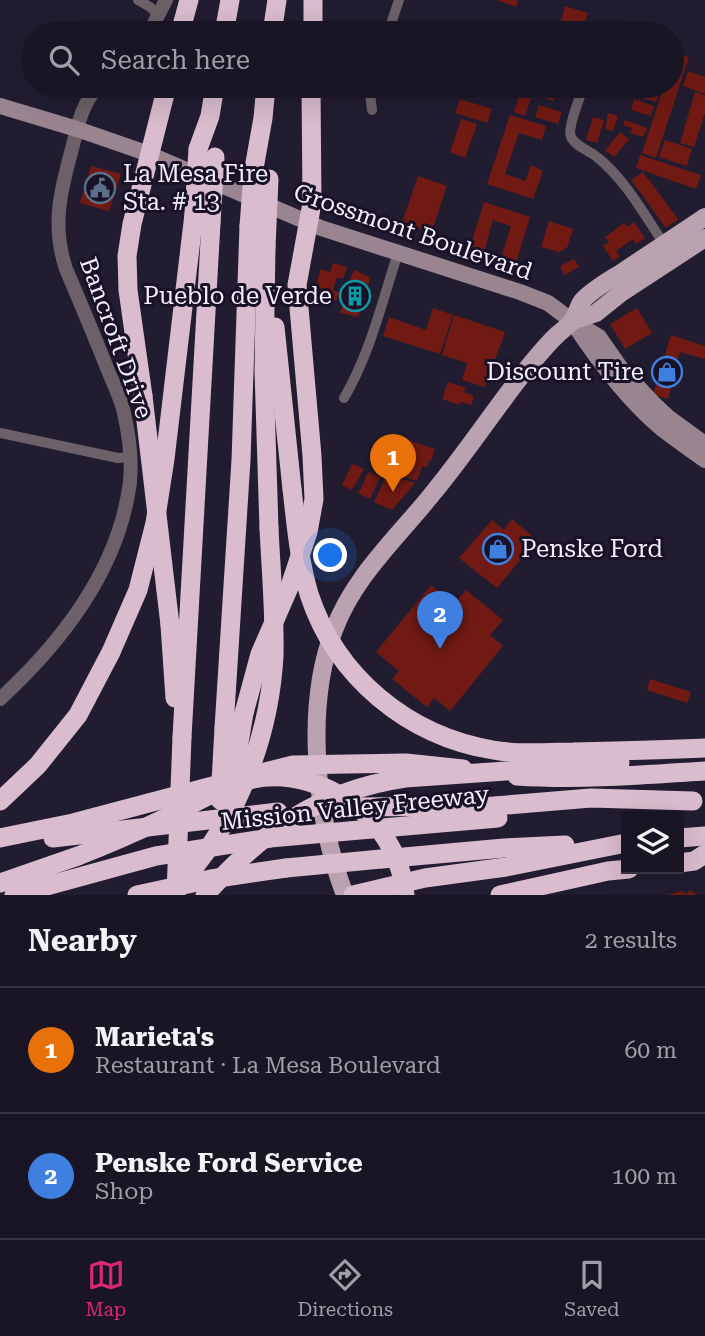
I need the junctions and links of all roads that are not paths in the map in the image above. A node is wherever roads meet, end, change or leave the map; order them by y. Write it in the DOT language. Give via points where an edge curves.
graph roads {
  1 [pos="138,0"];
  2 [pos="166,0"];
  3 [pos="189,0"];
  4 [pos="230,0"];
  5 [pos="277,0"];
  6 [pos="313,0"];
  7 [pos="399,0"];
  8 [pos="159,15"];
  9 [pos="156,21"];
  10 [pos="183,21"];
  11 [pos="226,21"];
  12 [pos="274,21"];
  13 [pos="313,21"];
  14 [pos="392,21"];
  15 [pos="90,98"];
  16 [pos="164,98"];
  17 [pos="213,98"];
  18 [pos="265,98"];
  19 [pos="312,98"];
  20 [pos="370,98"];
  21 [pos="580,98"];
  22 [pos="0,106"];
  23 [pos="372,110"];
  24 [pos="77,129"];
  25 [pos="149,154"];
  26 [pos="261,176"];
  27 [pos="705,217"];
  28 [pos="202,219"];
  29 [pos="309,223"];
  30 [pos="705,238"];
  31 [pos="266,247"];
  32 [pos="669,251"];
  33 [pos="398,253"];
  34 [pos="572,321"];
  35 [pos="344,398"];
  36 [pos="0,433"];
  37 [pos="705,444"];
  38 [pos="130,457"];
  39 [pos="705,460"];
  40 [pos="0,699"];
  41 [pos="183,737"];
  42 [pos="705,748"];
  43 [pos="705,757"];
  44 [pos="317,764"];
  45 [pos="705,771"];
  46 [pos="2,799"];
  47 [pos="699,801"];
  48 [pos="179,836"];
  49 [pos="705,836"];
  50 [pos="0,838"];
  51 [pos="684,838"];
  52 [pos="621,843"];
  53 [pos="0,844"];
  54 [pos="621,844"];
  55 [pos="216,853"];
  56 [pos="705,854"];
  57 [pos="684,862"];
  58 [pos="621,870"];
  59 [pos="630,874"];
  60 [pos="0,883"];
  61 [pos="397,891"];
  62 [pos="15,895"];
  63 [pos="137,895"];
  64 [pos="168,895"];
  65 [pos="176,895"];
  66 [pos="205,895"];
  67 [pos="214,895"];
  68 [pos="345,895"];
  69 [pos="353,895"];
  70 [pos="500,895"];
  71 [pos="555,895"];
  1 -- 8 [label="street"];
  2 -- 8 [label="street"];
  3 -- 10 [label="highway"];
  4 -- 11 [label="highway"];
  5 -- 12 [label="highway"];
  6 -- 13 [label="highway"];
  7 -- 14 [label="street"];
  8 -- 9 [label="street"];
  15 -- 24 [label="street, Bancroft Drive"];
  16 -- 25 [label="highway"];
  17 -- 28 [label="highway, bridge"];
  18 -- 26 [label="highway"];
  19 -- 29 [label="highway"];
  20 -- 23 [label="street"];
  21 -- 32 [label="street" via="571,124 572,140 618,176"];
  22 -- 24 [label="main road, Grossmont Boulevard"];
  24 -- 25 [label="main road, Grossmont Boulevard"];
  24 -- 38 [label="street, Bancroft Drive" via="58,213 62,256 124,410"];
  25 -- 29 [label="main road, Grossmont Boulevard"];
  25 -- 41 [label="highway, bridge" via="127,256 128,290 170,625 176,716"];
  26 -- 31 [label="highway, bridge"];
  26 -- 55 [label="highway, bridge" via="249,226 241,460"];
  27 -- 32 [label="main road"];
  28 -- 41 [label="highway"];
  28 -- 46 [label="highway" via="155,523 138,590 78,715 38,765"];
  29 -- 33 [label="main road, Grossmont Boulevard"];
  29 -- 55 [label="highway, bridge" via="297,285 314,499 291,583 260,654"];
  30 -- 32 [label="main road"];
  31 -- 42 [label="highway, bridge" via="303,572 323,628 352,671 406,718 468,746 546,752"];
  31 -- 64 [label="highway, bridge" via="264,371 274,657 270,689 256,752 242,788 218,833"];
  32 -- 34 [label="main road" via="596,313"];
  33 -- 34 [label="main road, Grossmont Boulevard" via="520,292 548,303"];
  33 -- 35 [label="street" via="363,360"];
  34 -- 37 [label="main road, Grossmont Boulevard" via="599,337 622,370 668,418"];
  34 -- 39 [label="main road, Grossmont Boulevard" via="634,402"];
  34 -- 44 [label="main road" via="520,378 434,493 374,563 344,609 321,676"];
  36 -- 38 [label="street"];
  38 -- 40 [label="street, Bancroft Drive" via="123,513 101,573 59,636"];
  41 -- 48 [label="highway, bridge"];
  43 -- 66 [label="highway, bridge" via="405,778 366,785 328,798 285,822"];
  44 -- 45 [label="highway" via="439,766 559,779"];
  44 -- 50 [label="highway" via="293,765"];
  44 -- 68 [label="main road" via="330,845"];
  47 -- 53 [label="highway, bridge" via="591,798 494,806 344,807"];
  47 -- 62 [label="highway, Mission Valley Freeway, bridge" via="270,838 156,856"];
  48 -- 64 [label="highway, bridge"];
  48 -- 65 [label="highway, bridge"];
  49 -- 51 [label="highway"];
  52 -- 63 [label="highway, bridge" via="504,848 286,868"];
  54 -- 61 [label="highway" via="425,878"];
  55 -- 67 [label="highway"];
  56 -- 57 [label="highway"];
  58 -- 70 [label="highway"];
  59 -- 71 [label="highway"];
  60 -- 61 [label="highway, bridge" via="119,839 233,785 287,778 337,793 372,820 401,871"];
  61 -- 69 [label="highway"];
}
